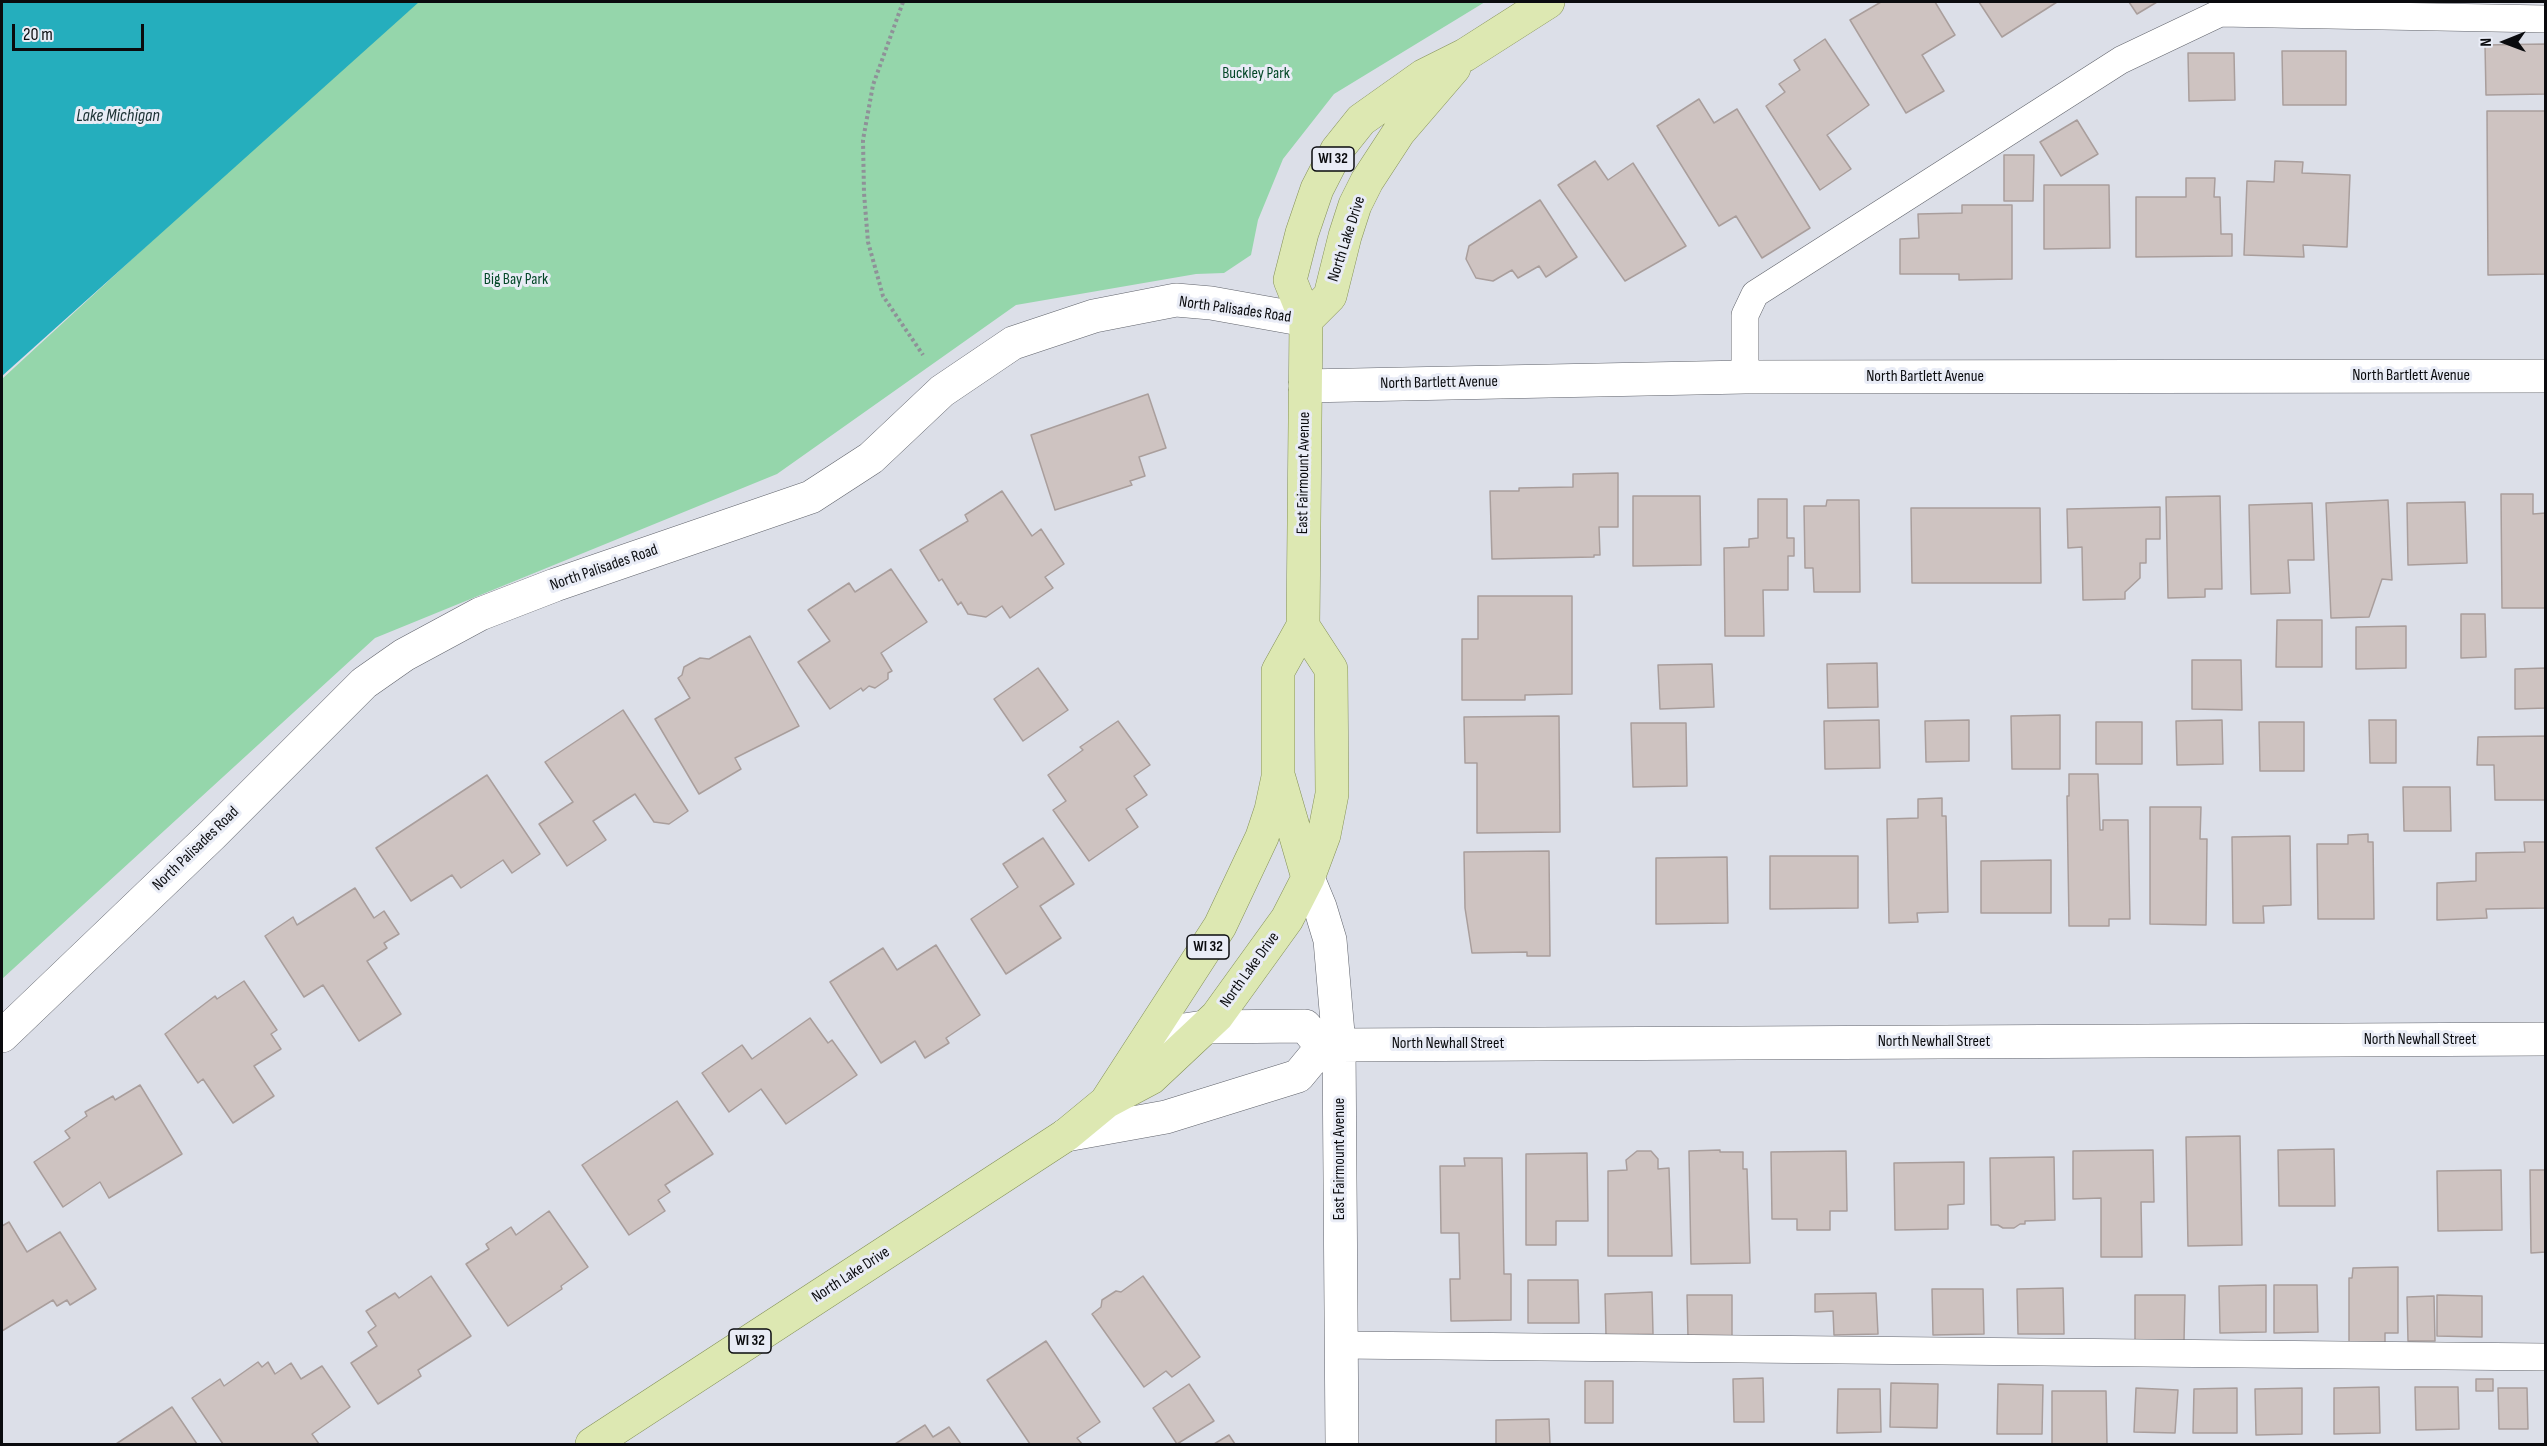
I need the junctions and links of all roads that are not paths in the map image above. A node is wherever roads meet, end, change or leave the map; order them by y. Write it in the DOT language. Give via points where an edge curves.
graph roads {
  1 [pos="1548,2"];
  2 [pos="2546,19"];
  3 [pos="1306,320"];
  4 [pos="2546,376"];
  5 [pos="1745,377"];
  6 [pos="1305,386"];
  7 [pos="1303,626"];
  8 [pos="1278,777"];
  9 [pos="1308,878"];
  10 [pos="1204,1027"];
  11 [pos="1150,1035"];
  12 [pos="2,1036"];
  13 [pos="2546,1039"];
  14 [pos="1330,1046"];
  15 [pos="1106,1102"];
  16 [pos="1066,1135"];
  17 [pos="1340,1345"];
  18 [pos="2546,1357"];
  19 [pos="592,1444"];
  20 [pos="1342,1444"];
  1 -- 3 [label="main road, WI 32" via="1465,55 1423,76 1361,120 1337,150 1317,189 1290,280"];
  2 -- 5 [label="lane" via="2220,13 2121,60 1755,294 1745,315"];
  3 -- 6 [label="main road, East Fairmount Avenue / WI 32"];
  3 -- 12 [label="street, North Palisades Road" via="1176,300 1106,314 1013,343 942,391 871,458 811,497 480,614 404,655 364,683"];
  4 -- 5 [label="street, North Bartlett Avenue"];
  5 -- 6 [label="street, North Bartlett Avenue"];
  6 -- 7 [label="main road, East Fairmount Avenue / WI 32"];
  7 -- 8 [label="main road, East Fairmount Avenue / WI 32" via="1278,671"];
  7 -- 9 [label="main road, North Lake Drive / WI 32" via="1331,669 1332,794 1324,835"];
  8 -- 9 [label="main road"];
  8 -- 11 [label="main road, North Lake Drive / WI 32" via="1262,837 1220,926"];
  9 -- 10 [label="main road, North Lake Drive / WI 32" via="1287,919 1217,1016"];
  9 -- 14 [label="street, East Fairmount Avenue" via="1330,940"];
  10 -- 11 [label="street"];
  10 -- 14 [label="street" via="1305,1026"];
  10 -- 15 [label="main road, North Lake Drive / WI 32" via="1151,1078"];
  11 -- 15 [label="main road, North Lake Drive / WI 32"];
  13 -- 14 [label="street, North Newhall Street"];
  14 -- 16 [label="street" via="1298,1076 1166,1117"];
  14 -- 17 [label="street, East Fairmount Avenue"];
  15 -- 16 [label="main road, North Lake Drive / WI 32"];
  16 -- 19 [label="main road, North Lake Drive / WI 32"];
  17 -- 18 [label="lane"];
  17 -- 20 [label="street, East Fairmount Avenue"];
}
